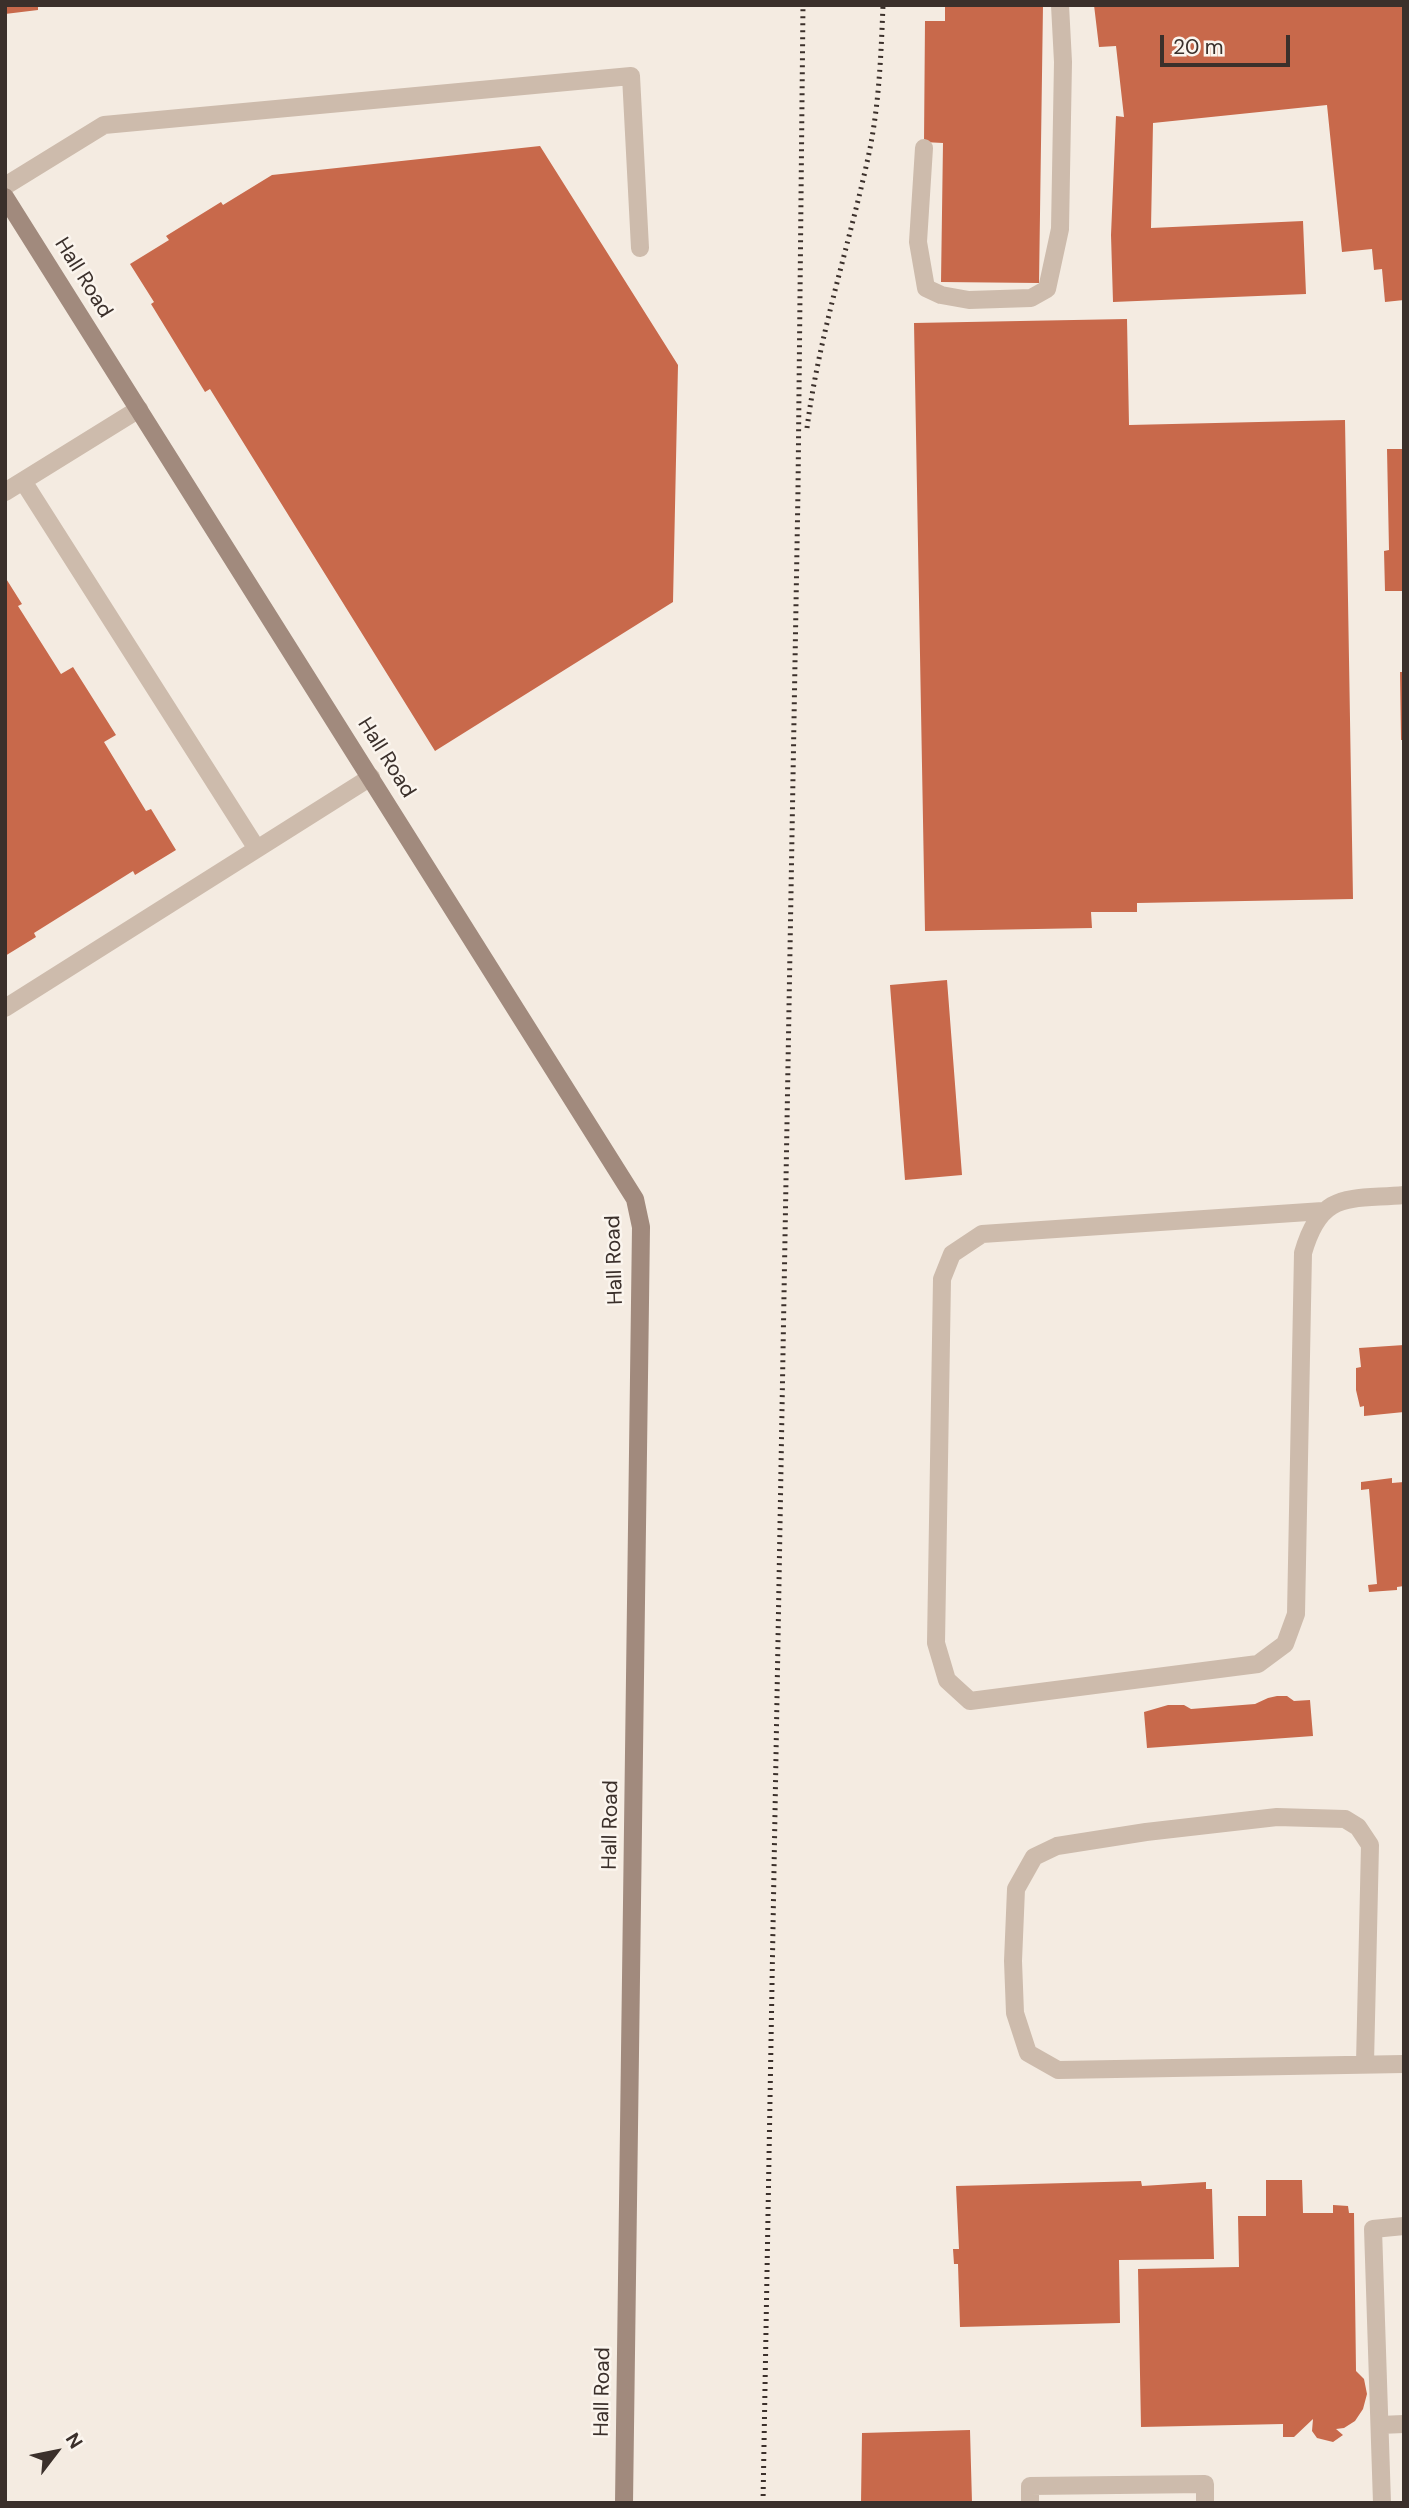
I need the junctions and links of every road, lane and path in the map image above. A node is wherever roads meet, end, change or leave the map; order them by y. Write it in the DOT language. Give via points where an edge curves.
graph roads {
  1 [pos="1060,5"];
  2 [pos="924,148"];
  3 [pos="5,186"];
  4 [pos="5,197"];
  5 [pos="640,248"];
  6 [pos="138,409"];
  7 [pos="23,481"];
  8 [pos="5,492"];
  9 [pos="371,777"];
  10 [pos="257,849"];
  11 [pos="5,1009"];
  12 [pos="1404,1195"];
  13 [pos="1323,1211"];
  14 [pos="1365,2063"];
  15 [pos="1404,2064"];
  16 [pos="1404,2226"];
  17 [pos="1404,2424"];
  18 [pos="1380,2425"];
  19 [pos="624,2503"];
  20 [pos="1030,2503"];
  21 [pos="1205,2503"];
  22 [pos="1382,2503"];
  1 -- 2 [label="lane" via="1060,229 1047,289 1031,298 969,300 926,288 918,242"];
  3 -- 5 [label="lane" via="104,125 631,76"];
  4 -- 6 [label="street, Hall Road"];
  6 -- 7 [label="lane"];
  6 -- 9 [label="street, Hall Road"];
  7 -- 8 [label="lane"];
  7 -- 10 [label="lane"];
  9 -- 10 [label="lane"];
  9 -- 19 [label="street, Hall Road" via="629,1188 642,1227"];
  10 -- 11 [label="lane"];
  12 -- 13 [label="lane" via="1342,1200"];
  13 -- 13 [label="lane" via="1310,1228 1303,1253 1296,1614 1285,1644 1258,1664 970,1701 947,1680 936,1643 942,1279 952,1254 982,1234"];
  14 -- 14 [label="lane" via="1370,1844 1359,1827 1345,1819 1277,1817 1056,1846 1034,1857 1016,1889 1015,2013 1028,2053 1058,2070"];
  14 -- 15 [label="lane"];
  16 -- 18 [label="lane" via="1373,2229"];
  17 -- 18 [label="lane"];
  18 -- 22 [label="lane"];
  20 -- 21 [label="lane" via="1030,2486 1205,2484"];
}
